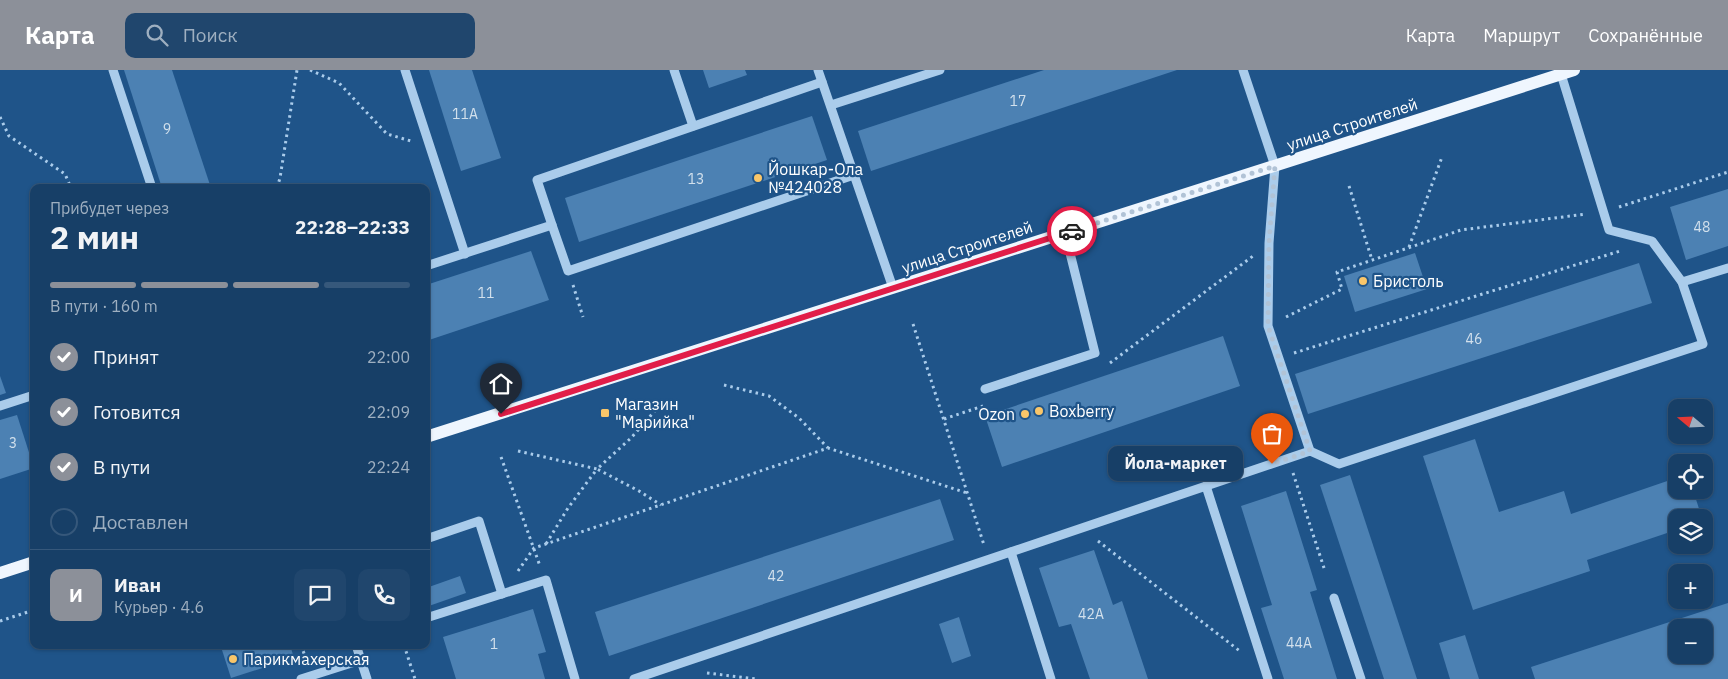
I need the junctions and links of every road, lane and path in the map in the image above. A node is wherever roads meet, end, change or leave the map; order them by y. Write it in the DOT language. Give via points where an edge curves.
graph roads {
  1 [pos="114,70"];
  2 [pos="297,70"];
  3 [pos="310,70"];
  4 [pos="405,70"];
  5 [pos="674,70"];
  6 [pos="818,70"];
  7 [pos="940,70"];
  8 [pos="1243,70"];
  9 [pos="1574,70"];
  10 [pos="1561,74"];
  11 [pos="822,82"];
  12 [pos="831,105"];
  13 [pos="0,117"];
  14 [pos="693,126"];
  15 [pos="430,148"];
  16 [pos="1442,157"];
  17 [pos="1275,166"];
  18 [pos="1728,172"];
  19 [pos="854,174"];
  20 [pos="70,184"];
  21 [pos="151,184"];
  22 [pos="278,184"];
  23 [pos="1349,186"];
  24 [pos="1603,212"];
  25 [pos="552,225"];
  26 [pos="1065,233"];
  27 [pos="1652,241"];
  28 [pos="1269,243"];
  29 [pos="1409,248"];
  30 [pos="465,254"];
  31 [pos="1372,260"];
  32 [pos="430,265"];
  33 [pos="1728,268"];
  34 [pos="568,271"];
  35 [pos="1682,282"];
  36 [pos="893,288"];
  37 [pos="583,316"];
  38 [pos="913,324"];
  39 [pos="1268,326"];
  40 [pos="1278,358"];
  41 [pos="1107,365"];
  42 [pos="724,385"];
  43 [pos="985,389"];
  44 [pos="30,396"];
  45 [pos="989,404"];
  46 [pos="660,405"];
  47 [pos="0,406"];
  48 [pos="944,419"];
  49 [pos="430,436"];
  50 [pos="828,448"];
  51 [pos="518,451"];
  52 [pos="1310,451"];
  53 [pos="501,456"];
  54 [pos="1288,458"];
  55 [pos="596,469"];
  56 [pos="1206,486"];
  57 [pos="968,493"];
  58 [pos="661,505"];
  59 [pos="1081,528"];
  60 [pos="430,538"];
  61 [pos="546,544"];
  62 [pos="534,548"];
  63 [pos="1011,552"];
  64 [pos="988,560"];
  65 [pos="30,563"];
  66 [pos="1325,571"];
  67 [pos="0,572"];
  68 [pos="546,580"];
  69 [pos="502,594"];
  70 [pos="1334,598"];
  71 [pos="30,611"];
  72 [pos="430,617"];
  73 [pos="0,621"];
  74 [pos="357,649"];
  75 [pos="405,649"];
  76 [pos="361,660"];
  77 [pos="702,673"];
  78 [pos="1267,675"];
  79 [pos="300,679"];
  80 [pos="367,679"];
  81 [pos="415,679"];
  82 [pos="575,679"];
  83 [pos="634,679"];
  84 [pos="756,679"];
  85 [pos="1051,679"];
  86 [pos="1361,679"];
  1 -- 21 [label="street"];
  2 -- 22 [label="path"];
  3 -- 15 [label="path" via="340,83 387,134"];
  4 -- 15 [label="street"];
  5 -- 14 [label="street"];
  6 -- 11 [label="street"];
  7 -- 12 [label="street"];
  8 -- 17 [label="street"];
  9 -- 10 [label="main road, улица Строителей"];
  10 -- 17 [label="main road, улица Строителей"];
  10 -- 24 [label="street"];
  11 -- 12 [label="street"];
  11 -- 14 [label="street"];
  12 -- 19 [label="street"];
  13 -- 20 [label="path" via="9,136 66,174"];
  14 -- 25 [label="street" via="537,180"];
  15 -- 30 [label="street"];
  16 -- 29 [label="path"];
  17 -- 26 [label="main road, улица Строителей"];
  17 -- 28 [label="street"];
  18 -- 24 [label="path"];
  19 -- 34 [label="street"];
  19 -- 36 [label="street"];
  23 -- 31 [label="path"];
  24 -- 27 [label="street" via="1609,230"];
  24 -- 29 [label="path" via="1461,230"];
  25 -- 30 [label="street"];
  25 -- 34 [label="street"];
  26 -- 36 [label="main road, улица Строителей"];
  26 -- 43 [label="street" via="1095,353"];
  27 -- 35 [label="street"];
  27 -- 40 [label="path"];
  28 -- 39 [label="street"];
  28 -- 41 [label="path"];
  29 -- 31 [label="path"];
  30 -- 32 [label="street"];
  31 -- 39 [label="path" via="1337,272 1342,289"];
  33 -- 35 [label="street"];
  34 -- 37 [label="path"];
  35 -- 52 [label="street" via="1703,344 1338,464"];
  36 -- 49 [label="main road, улица Строителей"];
  38 -- 48 [label="path"];
  39 -- 40 [label="street"];
  40 -- 52 [label="street"];
  42 -- 50 [label="path" via="769,396 799,418"];
  44 -- 47 [label="street"];
  45 -- 48 [label="path"];
  46 -- 55 [label="path"];
  48 -- 57 [label="path"];
  50 -- 57 [label="path"];
  50 -- 58 [label="path"];
  51 -- 55 [label="path"];
  52 -- 54 [label="street"];
  53 -- 62 [label="path"];
  54 -- 56 [label="street"];
  54 -- 66 [label="path"];
  55 -- 58 [label="path"];
  55 -- 61 [label="path"];
  56 -- 59 [label="street"];
  56 -- 78 [label="street"];
  57 -- 64 [label="path"];
  58 -- 61 [label="path"];
  59 -- 63 [label="street"];
  59 -- 78 [label="path"];
  60 -- 69 [label="street" via="479,521"];
  61 -- 62 [label="path"];
  62 -- 68 [label="path"];
  62 -- 69 [label="path"];
  63 -- 64 [label="street"];
  63 -- 85 [label="street"];
  64 -- 83 [label="street"];
  65 -- 67 [label="main road"];
  68 -- 69 [label="street"];
  68 -- 82 [label="street"];
  69 -- 72 [label="street"];
  70 -- 86 [label="street"];
  71 -- 73 [label="path"];
  74 -- 76 [label="street"];
  75 -- 81 [label="path"];
  76 -- 79 [label="street"];
  76 -- 80 [label="street"];
  77 -- 84 [label="path"];
}
